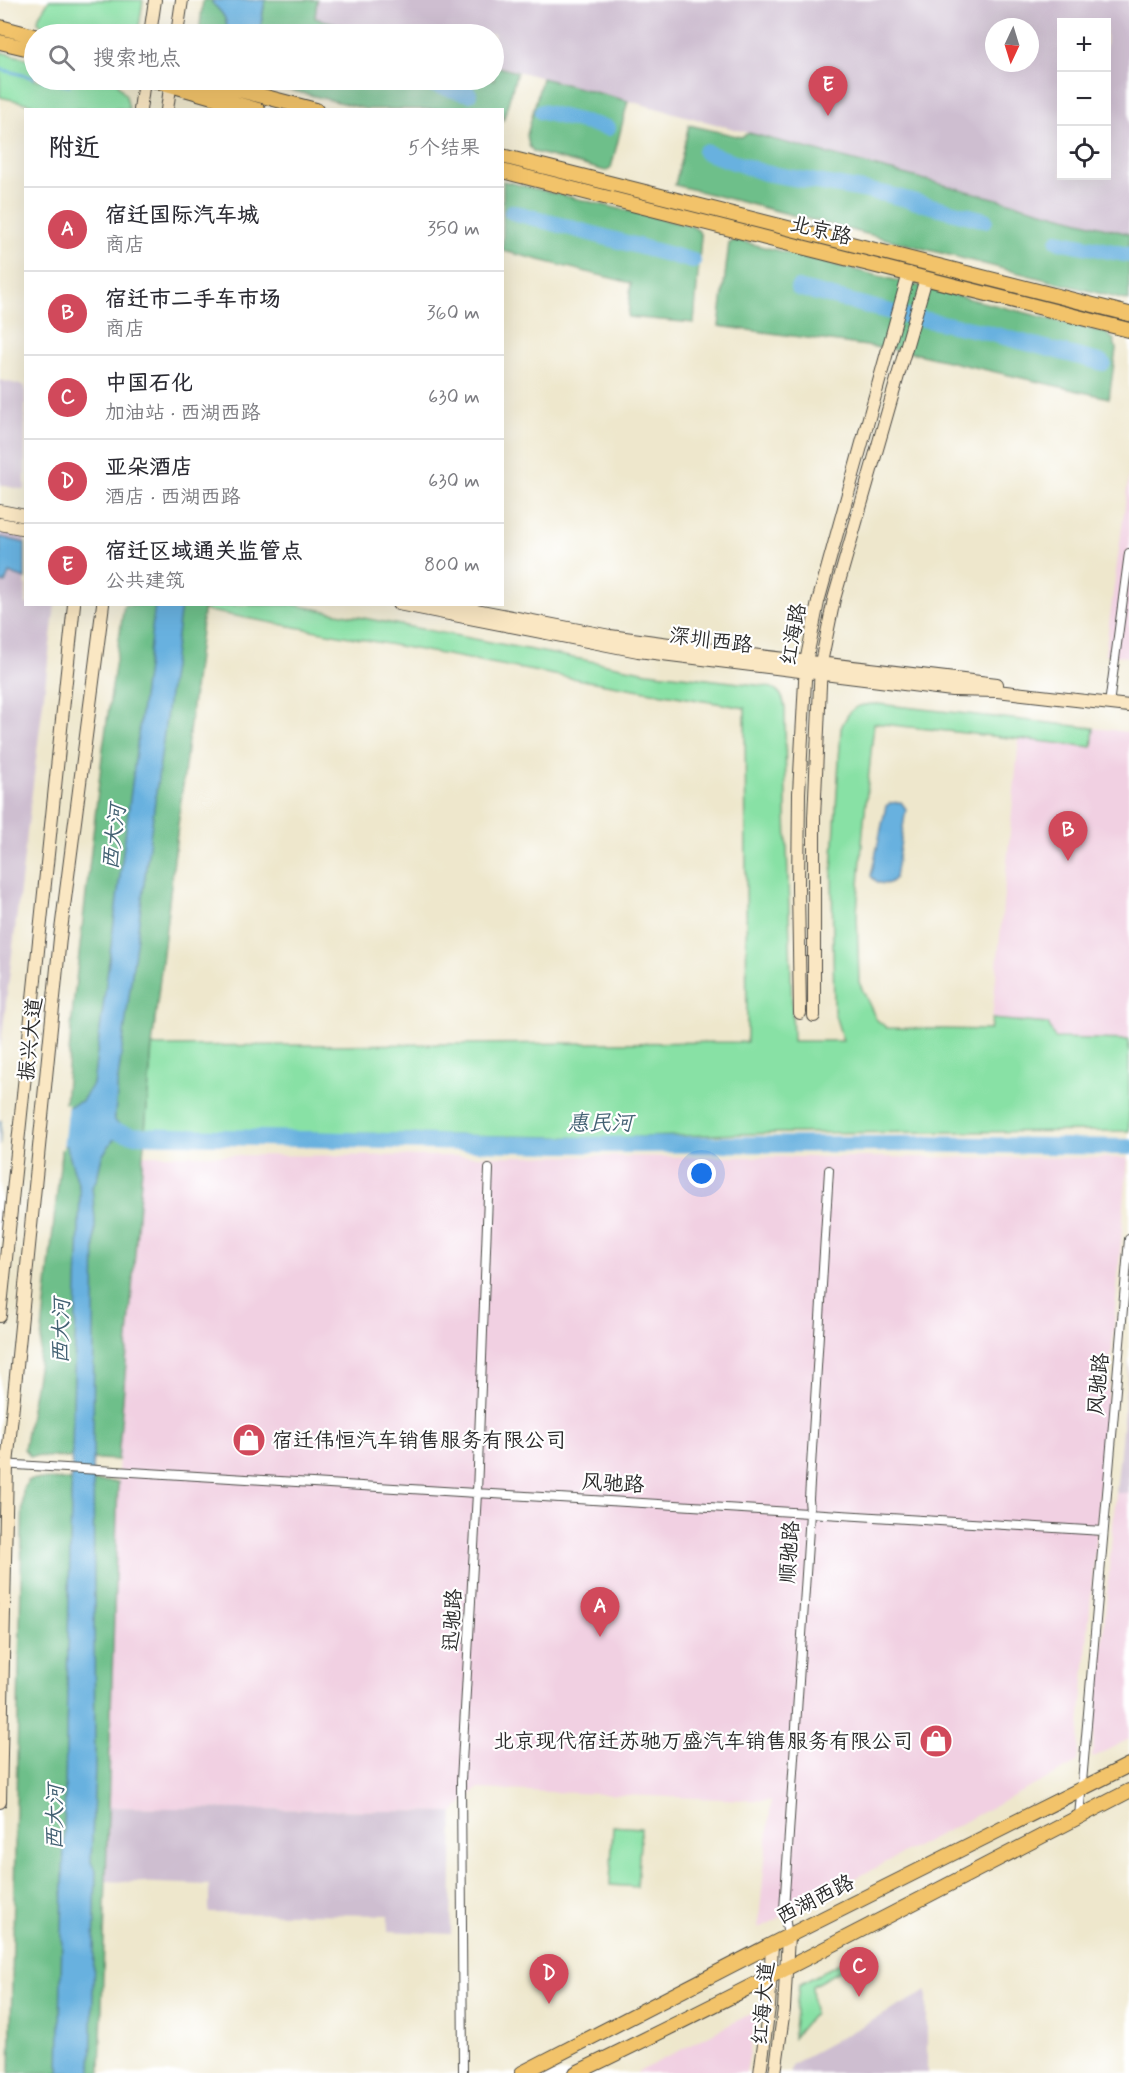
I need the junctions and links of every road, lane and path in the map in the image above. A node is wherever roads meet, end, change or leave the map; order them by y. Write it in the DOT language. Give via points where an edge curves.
graph roads {
  1 [pos="155,0"];
  2 [pos="182,0"];
  3 [pos="151,24"];
  4 [pos="178,24"];
  5 [pos="0,27"];
  6 [pos="24,33"];
  7 [pos="0,42"];
  8 [pos="24,48"];
  9 [pos="143,90"];
  10 [pos="169,90"];
  11 [pos="210,90"];
  12 [pos="217,90"];
  13 [pos="220,92"];
  14 [pos="252,103"];
  15 [pos="140,108"];
  16 [pos="167,108"];
  17 [pos="298,108"];
  18 [pos="504,157"];
  19 [pos="504,172"];
  20 [pos="909,273"];
  21 [pos="926,278"];
  22 [pos="1129,314"];
  23 [pos="1129,330"];
  24 [pos="0,511"];
  25 [pos="24,516"];
  26 [pos="0,524"];
  27 [pos="24,529"];
  28 [pos="1129,554"];
  29 [pos="74,606"];
  30 [pos="103,606"];
  31 [pos="408,606"];
  32 [pos="455,606"];
  33 [pos="806,667"];
  34 [pos="821,668"];
  35 [pos="1110,697"];
  36 [pos="1129,699"];
  37 [pos="1129,706"];
  38 [pos="800,1013"];
  39 [pos="814,1016"];
  40 [pos="489,1169"];
  41 [pos="829,1170"];
  42 [pos="5,1209"];
  43 [pos="1129,1239"];
  44 [pos="0,1316"];
  45 [pos="3,1464"];
  46 [pos="477,1493"];
  47 [pos="810,1513"];
  48 [pos="1103,1531"];
  49 [pos="1129,1765"];
  50 [pos="1081,1790"];
  51 [pos="1129,1791"];
  52 [pos="0,1802"];
  53 [pos="1079,1817"];
  54 [pos="788,1936"];
  55 [pos="772,1944"];
  56 [pos="787,1970"];
  57 [pos="771,1977"];
  58 [pos="463,2073"];
  59 [pos="522,2073"];
  60 [pos="576,2073"];
  61 [pos="760,2073"];
  62 [pos="775,2073"];
  1 -- 3 [label="street"];
  2 -- 4 [label="street"];
  5 -- 6 [label="main road"];
  7 -- 8 [label="main road"];
  9 -- 15 [label="street"];
  10 -- 16 [label="street"];
  11 -- 13 [label="main road"];
  12 -- 13 [label="main road"];
  13 -- 14 [label="main road"];
  14 -- 17 [label="main road"];
  18 -- 22 [label="main road, 北京路"];
  19 -- 20 [label="main road, 北京路"];
  20 -- 21 [label="main road, 北京路"];
  20 -- 33 [label="street, 红海路" via="818,602"];
  21 -- 23 [label="main road, 北京路"];
  21 -- 34 [label="street, 红海路" via="834,599"];
  24 -- 25 [label="street"];
  26 -- 27 [label="street"];
  28 -- 35 [label="street"];
  29 -- 42 [label="street, 振兴大道" via="15,1164"];
  30 -- 45 [label="street, 振兴大道" via="60,938 38,1169"];
  31 -- 33 [label="street, 深圳西路" via="638,651"];
  32 -- 33 [label="street, 深圳西路" via="610,636"];
  33 -- 34 [label="street, 深圳西路"];
  33 -- 38 [label="street, 红海路" via="799,793"];
  34 -- 35 [label="street, 深圳西路"];
  34 -- 37 [label="street, 深圳西路" via="952,690 998,691"];
  34 -- 39 [label="street, 红海路" via="814,818"];
  35 -- 36 [label="street, 深圳西路"];
  40 -- 46 [label="street, 迅驰路"];
  41 -- 47 [label="street, 顺驰路"];
  42 -- 44 [label="street, 振兴大道"];
  43 -- 48 [label="street, 风驰路"];
  45 -- 46 [label="street, 风驰路"];
  45 -- 52 [label="street, 振兴大道"];
  46 -- 47 [label="street, 风驰路"];
  46 -- 58 [label="street, 迅驰路" via="461,1781"];
  47 -- 48 [label="street, 风驰路"];
  47 -- 54 [label="street, 顺驰路" via="784,1910"];
  48 -- 50 [label="street, 风驰路"];
  49 -- 50 [label="main road, 西湖西路"];
  50 -- 53 [label="street, 风驰路"];
  50 -- 54 [label="main road, 西湖西路"];
  51 -- 53 [label="main road"];
  53 -- 56 [label="main road"];
  54 -- 55 [label="main road, 西湖西路"];
  54 -- 56 [label="street, 红海大道"];
  55 -- 57 [label="street, 红海大道"];
  55 -- 59 [label="main road, 西湖西路"];
  56 -- 57 [label="main road"];
  56 -- 62 [label="street, 红海大道"];
  57 -- 60 [label="main road"];
  57 -- 61 [label="street, 红海大道"];
}
